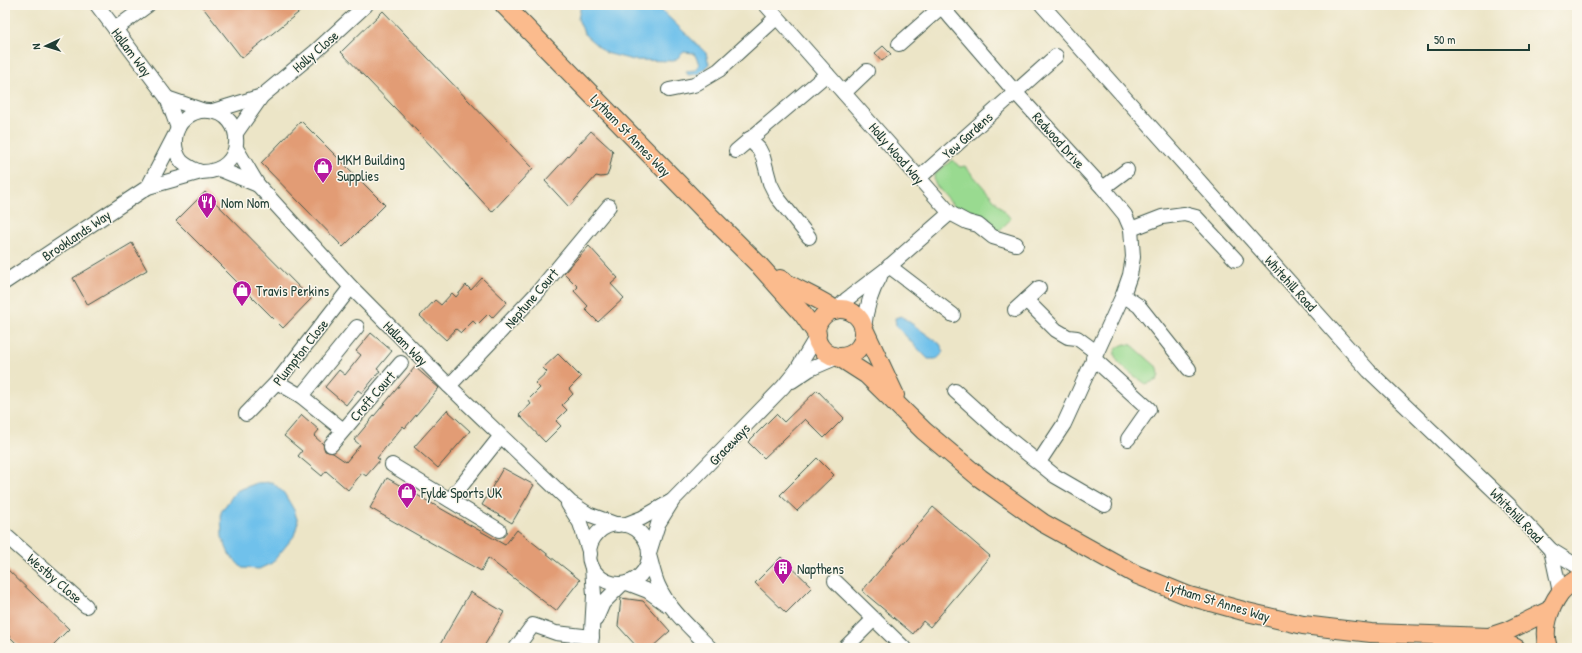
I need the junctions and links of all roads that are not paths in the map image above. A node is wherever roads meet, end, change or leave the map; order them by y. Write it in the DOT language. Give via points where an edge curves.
graph roads {
  1 [pos="97,5"];
  2 [pos="148,5"];
  3 [pos="366,5"];
  4 [pos="504,5"];
  5 [pos="766,5"];
  6 [pos="1042,5"];
  7 [pos="940,6"];
  8 [pos="776,18"];
  9 [pos="115,29"];
  10 [pos="899,44"];
  11 [pos="1056,56"];
  12 [pos="867,71"];
  13 [pos="827,74"];
  14 [pos="669,90"];
  15 [pos="1015,92"];
  16 [pos="844,93"];
  17 [pos="262,96"];
  18 [pos="167,98"];
  19 [pos="207,111"];
  20 [pos="176,131"];
  21 [pos="236,133"];
  22 [pos="749,139"];
  23 [pos="236,148"];
  24 [pos="736,151"];
  25 [pos="219,169"];
  26 [pos="1127,170"];
  27 [pos="201,172"];
  28 [pos="919,178"];
  29 [pos="258,186"];
  30 [pos="148,187"];
  31 [pos="1103,188"];
  32 [pos="609,206"];
  33 [pos="950,213"];
  34 [pos="1131,229"];
  35 [pos="809,237"];
  36 [pos="1016,244"];
  37 [pos="1236,260"];
  38 [pos="759,265"];
  39 [pos="887,268"];
  40 [pos="5,282"];
  41 [pos="351,287"];
  42 [pos="1039,288"];
  43 [pos="1123,295"];
  44 [pos="1026,300"];
  45 [pos="836,310"];
  46 [pos="1015,310"];
  47 [pos="953,315"];
  48 [pos="357,327"];
  49 [pos="864,328"];
  50 [pos="817,335"];
  51 [pos="1095,355"];
  52 [pos="838,357"];
  53 [pos="401,363"];
  54 [pos="1189,369"];
  55 [pos="277,382"];
  56 [pos="449,386"];
  57 [pos="783,387"];
  58 [pos="956,391"];
  59 [pos="301,396"];
  60 [pos="904,411"];
  61 [pos="246,414"];
  62 [pos="343,430"];
  63 [pos="500,436"];
  64 [pos="1128,439"];
  65 [pos="331,444"];
  66 [pos="1039,462"];
  67 [pos="392,465"];
  68 [pos="560,494"];
  69 [pos="450,500"];
  70 [pos="673,500"];
  71 [pos="1105,505"];
  72 [pos="621,525"];
  73 [pos="499,530"];
  74 [pos="5,535"];
  75 [pos="1551,550"];
  76 [pos="649,554"];
  77 [pos="591,560"];
  78 [pos="1577,566"];
  79 [pos="1577,579"];
  80 [pos="835,582"];
  81 [pos="624,584"];
  82 [pos="1560,592"];
  83 [pos="86,606"];
  84 [pos="674,610"];
  85 [pos="1550,610"];
  86 [pos="873,620"];
  87 [pos="1489,637"];
  88 [pos="592,643"];
  89 [pos="516,648"];
  90 [pos="710,648"];
  91 [pos="845,648"];
  92 [pos="904,648"];
  93 [pos="1516,648"];
  94 [pos="1548,648"];
  1 -- 9 [label="street, Hallam Way"];
  2 -- 9 [label="street"];
  3 -- 17 [label="street, Holly Close"];
  4 -- 38 [label="main road, Lytham St Annes Way"];
  5 -- 8 [label="street, Holly Wood Way"];
  6 -- 75 [label="street, Whitehill Road" via="1369,371 1508,504"];
  7 -- 10 [label="street"];
  7 -- 15 [label="street"];
  8 -- 13 [label="street, Holly Wood Way"];
  8 -- 14 [label="street" via="720,70 694,85"];
  9 -- 18 [label="street, Hallam Way"];
  11 -- 15 [label="street, Yew Gardens"];
  12 -- 16 [label="street"];
  13 -- 16 [label="street, Holly Wood Way"];
  13 -- 22 [label="street"];
  15 -- 28 [label="street, Yew Gardens"];
  15 -- 31 [label="street, Redwood Drive"];
  16 -- 28 [label="street, Holly Wood Way"];
  17 -- 19 [label="street, Holly Close"];
  17 -- 21 [label="street, Holly Close"];
  18 -- 19 [label="street"];
  18 -- 20 [label="street, Hallam Way"];
  19 -- 20 [label="street" via="194,112 185,118"];
  19 -- 21 [label="street" via="223,116 231,123"];
  20 -- 27 [label="street" via="175,144 182,162 191,169"];
  20 -- 30 [label="street, Brooklands Way"];
  21 -- 23 [label="street"];
  22 -- 24 [label="street"];
  22 -- 35 [label="street" via="759,149 777,197"];
  23 -- 25 [label="street" via="232,158"];
  23 -- 29 [label="street, Hallam Way"];
  25 -- 27 [label="street"];
  25 -- 29 [label="street, Hallam Way"];
  26 -- 31 [label="street"];
  27 -- 30 [label="street, Brooklands Way"];
  28 -- 33 [label="street, Holly Wood Way"];
  29 -- 41 [label="street, Hallam Way"];
  30 -- 40 [label="street, Brooklands Way"];
  31 -- 34 [label="street, Redwood Drive" via="1125,215"];
  32 -- 56 [label="street, Neptune Court" via="537,292"];
  33 -- 36 [label="street, Holly Wood Way" via="978,225 993,237"];
  33 -- 39 [label="street"];
  34 -- 37 [label="street" via="1162,217 1184,214 1196,217"];
  34 -- 43 [label="street, Redwood Drive" via="1133,257"];
  38 -- 45 [label="main road, Lytham St Annes Way"];
  38 -- 50 [label="main road, Lytham St Annes Way" via="805,316"];
  39 -- 45 [label="street"];
  39 -- 47 [label="street"];
  39 -- 49 [label="street" via="871,294"];
  41 -- 55 [label="street, Plumpton Close"];
  41 -- 56 [label="street, Hallam Way"];
  42 -- 44 [label="street"];
  43 -- 51 [label="street, Redwood Drive"];
  43 -- 54 [label="street" via="1139,306"];
  44 -- 46 [label="street"];
  44 -- 51 [label="street" via="1056,330 1068,337 1077,338"];
  45 -- 49 [label="main road" via="852,313 860,319"];
  45 -- 50 [label="main road" via="822,318"];
  48 -- 59 [label="street"];
  49 -- 52 [label="main road" via="864,339 858,350 847,356"];
  49 -- 60 [label="main road, Lytham St Annes Way"];
  50 -- 52 [label="main road" via="824,351"];
  50 -- 57 [label="street, Graceways" via="796,371"];
  51 -- 64 [label="street" via="1149,409"];
  51 -- 66 [label="street, Redwood Drive" via="1064,424"];
  52 -- 57 [label="street, Graceways" via="810,369"];
  52 -- 60 [label="main road, Lytham St Annes Way" via="867,375"];
  53 -- 62 [label="street, Croft Court"];
  55 -- 59 [label="street, Croft Court"];
  55 -- 61 [label="street, Plumpton Close"];
  56 -- 63 [label="street, Hallam Way"];
  57 -- 70 [label="street, Graceways"];
  58 -- 66 [label="street" via="998,430"];
  59 -- 62 [label="street, Croft Court"];
  60 -- 87 [label="main road, Lytham St Annes Way" via="980,478 1043,523 1135,574 1189,596 1303,625 1371,633"];
  62 -- 65 [label="street, Croft Court"];
  63 -- 68 [label="street, Hallam Way"];
  63 -- 69 [label="street"];
  66 -- 71 [label="street" via="1055,476"];
  67 -- 69 [label="street"];
  68 -- 72 [label="street, Hallam Way" via="588,514"];
  68 -- 77 [label="street, Hallam Way" via="580,523"];
  69 -- 73 [label="street"];
  70 -- 72 [label="street, Graceways" via="642,518"];
  70 -- 76 [label="street, Graceways" via="658,524"];
  72 -- 76 [label="street" via="632,527 638,532 648,545"];
  72 -- 77 [label="street" via="604,529 598,534 591,546"];
  74 -- 83 [label="street, Westby Close"];
  75 -- 78 [label="street, Whitehill Road"];
  75 -- 82 [label="street, Whitehill Road"];
  76 -- 81 [label="street" via="648,562 640,576"];
  76 -- 84 [label="street" via="658,585"];
  77 -- 81 [label="street" via="595,571 604,580"];
  77 -- 88 [label="street" via="594,595"];
  79 -- 82 [label="main road"];
  80 -- 86 [label="street"];
  81 -- 84 [label="street" via="648,590"];
  81 -- 88 [label="street" via="603,603 597,615"];
  82 -- 85 [label="main road"];
  84 -- 90 [label="street"];
  85 -- 87 [label="main road, Lytham St Annes Way"];
  85 -- 94 [label="main road" via="1546,631"];
  86 -- 91 [label="street"];
  86 -- 92 [label="street"];
  87 -- 93 [label="main road, Lytham St Annes Way"];
  88 -- 89 [label="street" via="533,625"];
}
